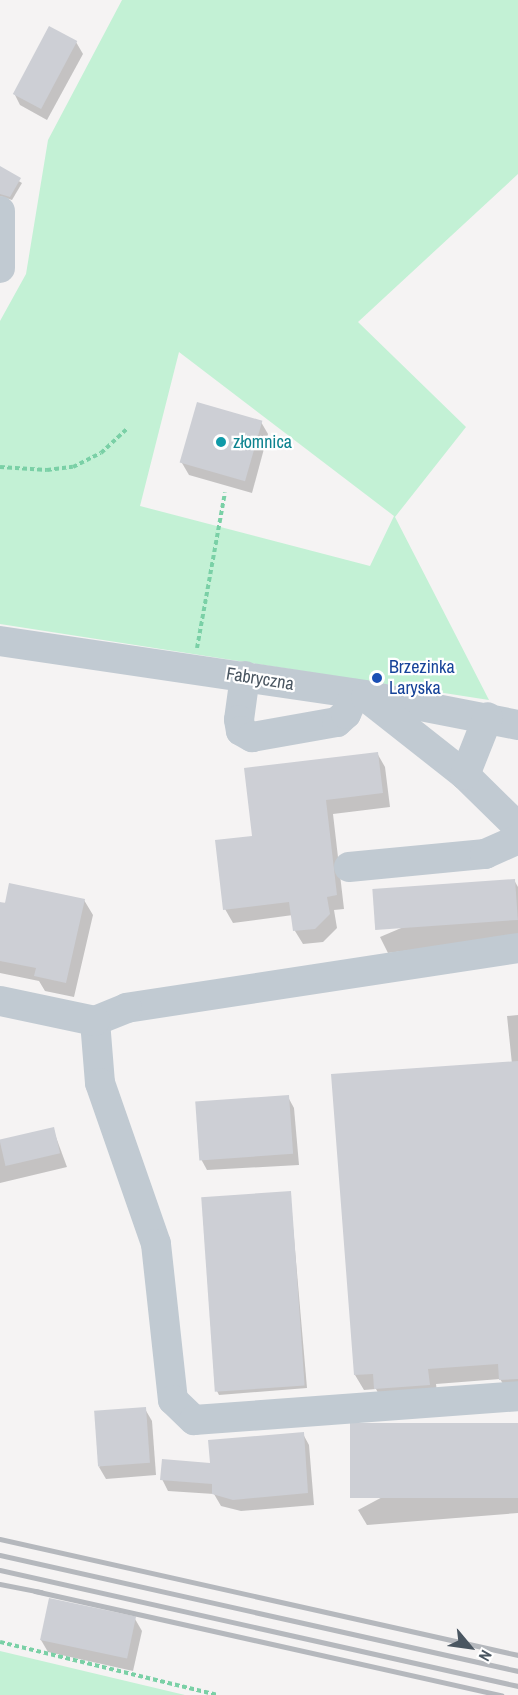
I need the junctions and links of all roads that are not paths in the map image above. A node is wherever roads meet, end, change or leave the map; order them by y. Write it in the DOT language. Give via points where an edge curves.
graph roads {
  1 [pos="0,211"];
  2 [pos="0,268"];
  3 [pos="0,641"];
  4 [pos="245,676"];
  5 [pos="359,694"];
  6 [pos="488,717"];
  7 [pos="518,725"];
  8 [pos="465,775"];
  9 [pos="518,827"];
  10 [pos="518,838"];
  11 [pos="349,867"];
  12 [pos="518,948"];
  13 [pos="0,1001"];
  14 [pos="95,1021"];
  15 [pos="518,1396"];
  1 -- 2 [label="street"];
  3 -- 4 [label="street, Fabryczna"];
  4 -- 5 [label="street, Fabryczna"];
  4 -- 5 [label="street" via="239,720 241,731 252,737 337,722"];
  5 -- 6 [label="street, Fabryczna"];
  5 -- 8 [label="street"];
  6 -- 7 [label="street, Fabryczna"];
  6 -- 8 [label="street"];
  8 -- 9 [label="street"];
  10 -- 11 [label="street" via="485,854"];
  12 -- 14 [label="street" via="128,1008"];
  13 -- 14 [label="street"];
  14 -- 15 [label="street" via="100,1083 156,1244 173,1400 194,1420"];
}
